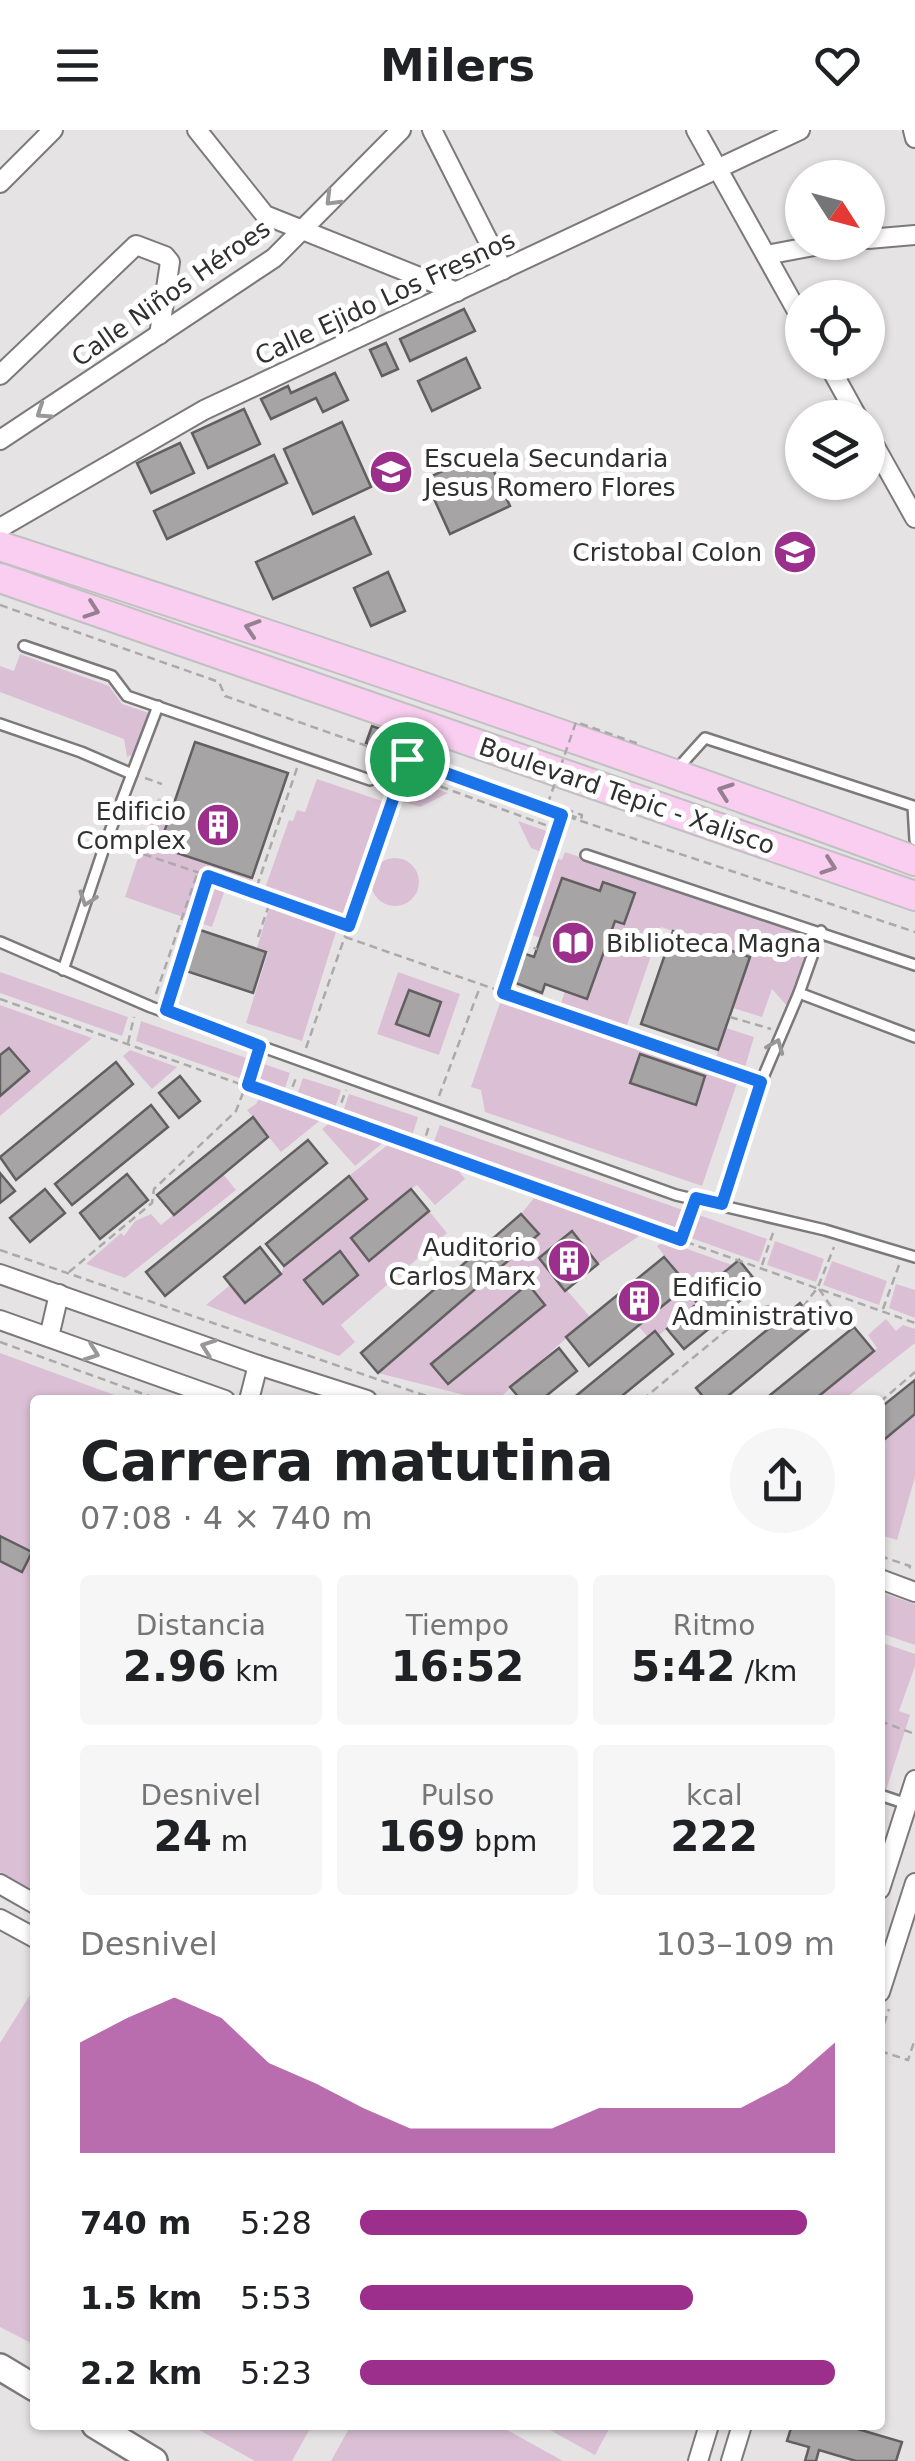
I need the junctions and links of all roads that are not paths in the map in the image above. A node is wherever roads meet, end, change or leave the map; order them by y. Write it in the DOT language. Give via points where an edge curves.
graph roads {
  1 [pos="53,130"];
  2 [pos="197,130"];
  3 [pos="401,130"];
  4 [pos="432,130"];
  5 [pos="696,130"];
  6 [pos="800,130"];
  7 [pos="913,130"];
  8 [pos="915,138"];
  9 [pos="718,170"];
  10 [pos="0,184"];
  11 [pos="301,231"];
  12 [pos="915,234"];
  13 [pos="885,237"];
  14 [pos="785,251"];
  15 [pos="766,255"];
  16 [pos="503,270"];
  17 [pos="785,289"];
  18 [pos="457,292"];
  19 [pos="158,335"];
  20 [pos="0,375"];
  21 [pos="0,440"];
  22 [pos="885,464"];
  23 [pos="915,518"];
  24 [pos="0,528"];
  25 [pos="0,546"];
  26 [pos="0,578"];
  27 [pos="24,646"];
  28 [pos="158,706"];
  29 [pos="0,724"];
  30 [pos="674,772"];
  31 [pos="132,774"];
  32 [pos="370,780"];
  33 [pos="915,840"];
  34 [pos="586,855"];
  35 [pos="915,862"];
  36 [pos="915,896"];
  37 [pos="820,931"];
  38 [pos="0,942"];
  39 [pos="915,964"];
  40 [pos="63,970"];
  41 [pos="799,993"];
  42 [pos="915,1037"];
  43 [pos="722,1204"];
  44 [pos="915,1257"];
  45 [pos="0,1274"];
  46 [pos="60,1294"];
  47 [pos="0,1320"];
  48 [pos="49,1337"];
  49 [pos="258,1365"];
  50 [pos="211,1395"];
  51 [pos="250,1395"];
  52 [pos="351,1395"];
  53 [pos="885,1581"];
  54 [pos="915,1592"];
  55 [pos="915,1780"];
  56 [pos="885,1797"];
  57 [pos="908,1804"];
  58 [pos="885,1874"];
  59 [pos="915,1883"];
  60 [pos="0,1884"];
  61 [pos="30,1901"];
  62 [pos="0,1919"];
  63 [pos="30,1935"];
  64 [pos="888,1942"];
  65 [pos="0,2367"];
  66 [pos="30,2385"];
  67 [pos="103,2430"];
  68 [pos="708,2430"];
  69 [pos="740,2430"];
  70 [pos="154,2461"];
  71 [pos="698,2461"];
  72 [pos="730,2461"];
  1 -- 10 [label="street"];
  2 -- 11 [label="street" via="265,215"];
  3 -- 11 [label="street, Calle Niños Héroes, one-way"];
  4 -- 16 [label="street"];
  5 -- 9 [label="street"];
  6 -- 9 [label="street, Calle Ejido Los Fresnos"];
  7 -- 8 [label="street"];
  9 -- 15 [label="street"];
  9 -- 16 [label="street, Calle Ejido Los Fresnos"];
  11 -- 18 [label="street"];
  11 -- 19 [label="street, Calle Niños Héroes" via="274,258"];
  12 -- 13 [label="street"];
  14 -- 15 [label="street"];
  15 -- 17 [label="street"];
  16 -- 18 [label="street, Calle Ejido Los Fresnos"];
  18 -- 24 [label="street, Calle Ejido Los Fresnos" via="204,410"];
  19 -- 20 [label="street" via="170,262 136,246"];
  19 -- 21 [label="street, Calle Niños Héroes, one-way"];
  22 -- 23 [label="street"];
  30 -- 25 [label="main road, Boulevard Tepic - Xalisco, one-way"];
  26 -- 36 [label="main road, Boulevard Tepic - Xalisco, one-way"];
  27 -- 28 [label="lane" via="112,676 127,696"];
  28 -- 31 [label="lane"];
  28 -- 32 [label="lane"];
  29 -- 31 [label="lane"];
  30 -- 33 [label="lane" via="706,738 912,806"];
  35 -- 30 [label="main road, Boulevard Tepic - Xalisco, one-way"];
  31 -- 40 [label="lane, one-way"];
  34 -- 37 [label="lane"];
  37 -- 39 [label="lane"];
  37 -- 41 [label="lane"];
  38 -- 40 [label="lane"];
  40 -- 43 [label="lane" via="676,1195"];
  41 -- 42 [label="lane"];
  43 -- 41 [label="lane, one-way" via="761,1082"];
  43 -- 44 [label="lane"];
  45 -- 46 [label="street"];
  46 -- 48 [label="street"];
  49 -- 46 [label="street, one-way"];
  47 -- 48 [label="street"];
  48 -- 50 [label="street, one-way"];
  49 -- 51 [label="street"];
  49 -- 52 [label="street"];
  53 -- 54 [label="street"];
  55 -- 57 [label="street"];
  56 -- 57 [label="lane"];
  57 -- 58 [label="street"];
  59 -- 64 [label="street"];
  60 -- 61 [label="street"];
  62 -- 63 [label="street"];
  65 -- 66 [label="main road"];
  67 -- 70 [label="main road"];
  68 -- 71 [label="street"];
  69 -- 72 [label="street"];
}
